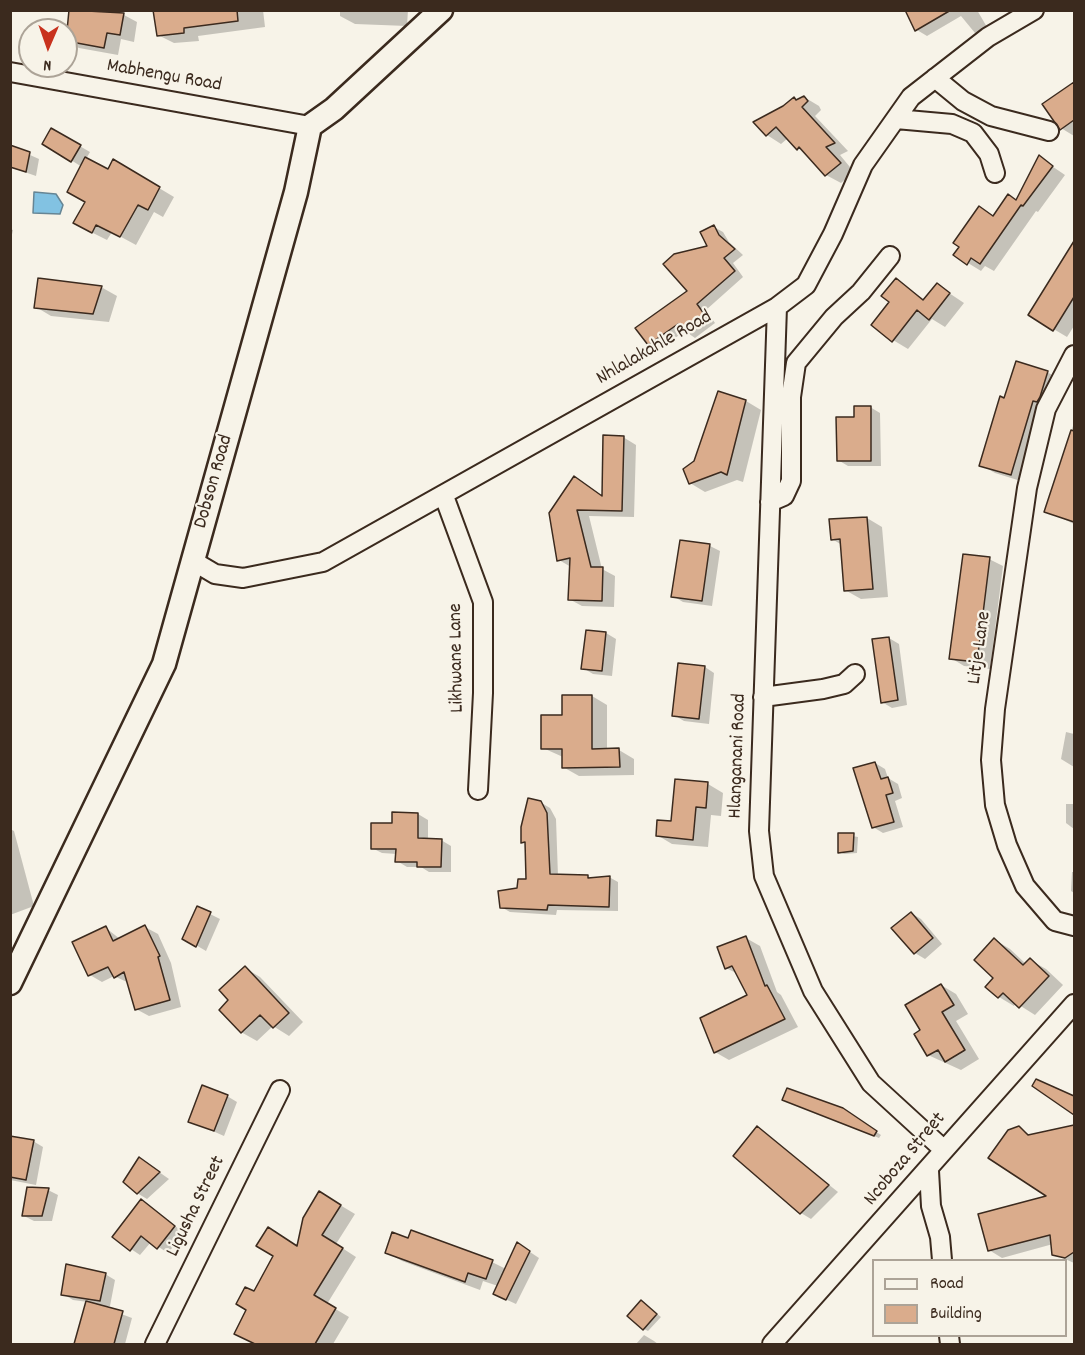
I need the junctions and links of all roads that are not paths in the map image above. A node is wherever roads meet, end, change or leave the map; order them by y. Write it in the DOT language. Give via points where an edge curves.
graph roads {
  1 [pos="441,10"];
  2 [pos="1034,10"];
  3 [pos="10,72"];
  4 [pos="935,78"];
  5 [pos="896,119"];
  6 [pos="310,126"];
  7 [pos="1048,130"];
  8 [pos="995,173"];
  9 [pos="890,256"];
  10 [pos="777,307"];
  11 [pos="1074,355"];
  12 [pos="444,496"];
  13 [pos="770,502"];
  14 [pos="193,561"];
  15 [pos="855,674"];
  16 [pos="763,697"];
  17 [pos="478,790"];
  18 [pos="1074,926"];
  19 [pos="10,983"];
  20 [pos="1074,1004"];
  21 [pos="280,1090"];
  22 [pos="943,1149"];
  23 [pos="929,1171"];
  24 [pos="942,1259"];
  25 [pos="155,1344"];
  26 [pos="772,1344"];
  1 -- 6 [label="street" via="334,109"];
  2 -- 4 [label="street, Nhlalakahle Road" via="988,37"];
  3 -- 6 [label="street, Mabhengu Road"];
  4 -- 5 [label="street, Nhlalakahle Road" via="911,98"];
  4 -- 7 [label="street" via="963,101 990,116"];
  5 -- 8 [label="street" via="952,124 973,133 988,154"];
  5 -- 10 [label="street, Nhlalakahle Road" via="863,165 806,285"];
  6 -- 14 [label="street, Dobson Road" via="296,192"];
  9 -- 13 [label="street" via="796,363 791,397 791,482 784,496"];
  10 -- 12 [label="street, Nhlalakahle Road"];
  10 -- 13 [label="street, Hlanganani Road"];
  11 -- 18 [label="street, Litje Lane" via="1046,409 1027,488 991,760 995,805 1025,886 1055,921"];
  12 -- 14 [label="street, Nhlalakahle Road" via="323,562 243,578 215,574"];
  12 -- 17 [label="street, Likhwane Lane" via="483,602"];
  13 -- 16 [label="street, Hlanganani Road"];
  14 -- 19 [label="street, Dobson Road" via="164,664"];
  15 -- 16 [label="street" via="844,684"];
  16 -- 22 [label="street, Hlanganani Road" via="759,831 764,876 813,991 871,1083"];
  20 -- 22 [label="street, Ncoboza Street"];
  21 -- 25 [label="street, Ligusha Street"];
  22 -- 23 [label="street, Ncoboza Street"];
  23 -- 24 [label="street" via="931,1206"];
  23 -- 26 [label="street, Ncoboza Street"];
}
